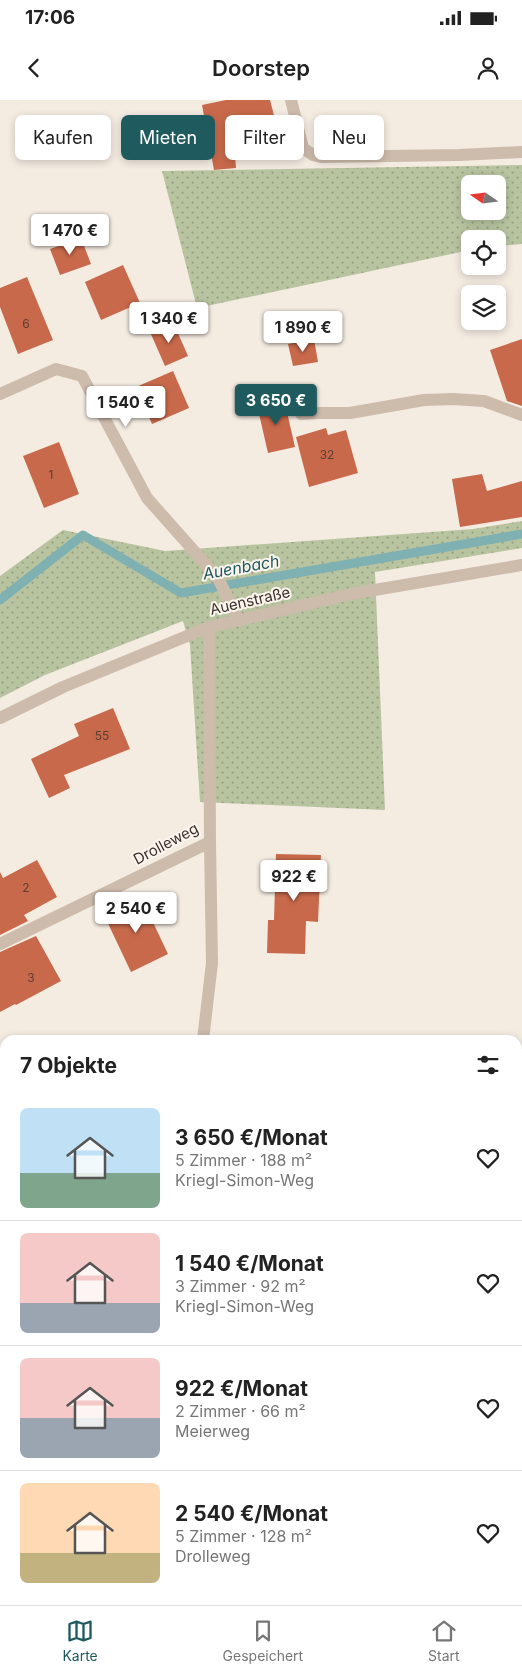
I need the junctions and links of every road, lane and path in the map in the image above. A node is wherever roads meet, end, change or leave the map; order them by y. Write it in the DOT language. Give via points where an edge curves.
graph roads {
  1 [pos="291,100"];
  2 [pos="522,152"];
  3 [pos="0,394"];
  4 [pos="301,414"];
  5 [pos="522,415"];
  6 [pos="522,565"];
  7 [pos="239,621"];
  8 [pos="209,627"];
  9 [pos="0,718"];
  10 [pos="210,842"];
  11 [pos="0,944"];
  12 [pos="205,1035"];
  1 -- 2 [label="street" via="304,148 321,157"];
  3 -- 7 [label="street" via="56,369 82,376 148,498 218,578"];
  4 -- 5 [label="street" via="350,413 424,400 453,399 484,401"];
  6 -- 7 [label="street, Auenstraße" via="351,594"];
  7 -- 8 [label="street, Auenstraße"];
  8 -- 9 [label="street, Auenstraße"];
  8 -- 10 [label="street, Drolleweg"];
  10 -- 11 [label="street, Drolleweg"];
  10 -- 12 [label="street" via="212,963"];
}
